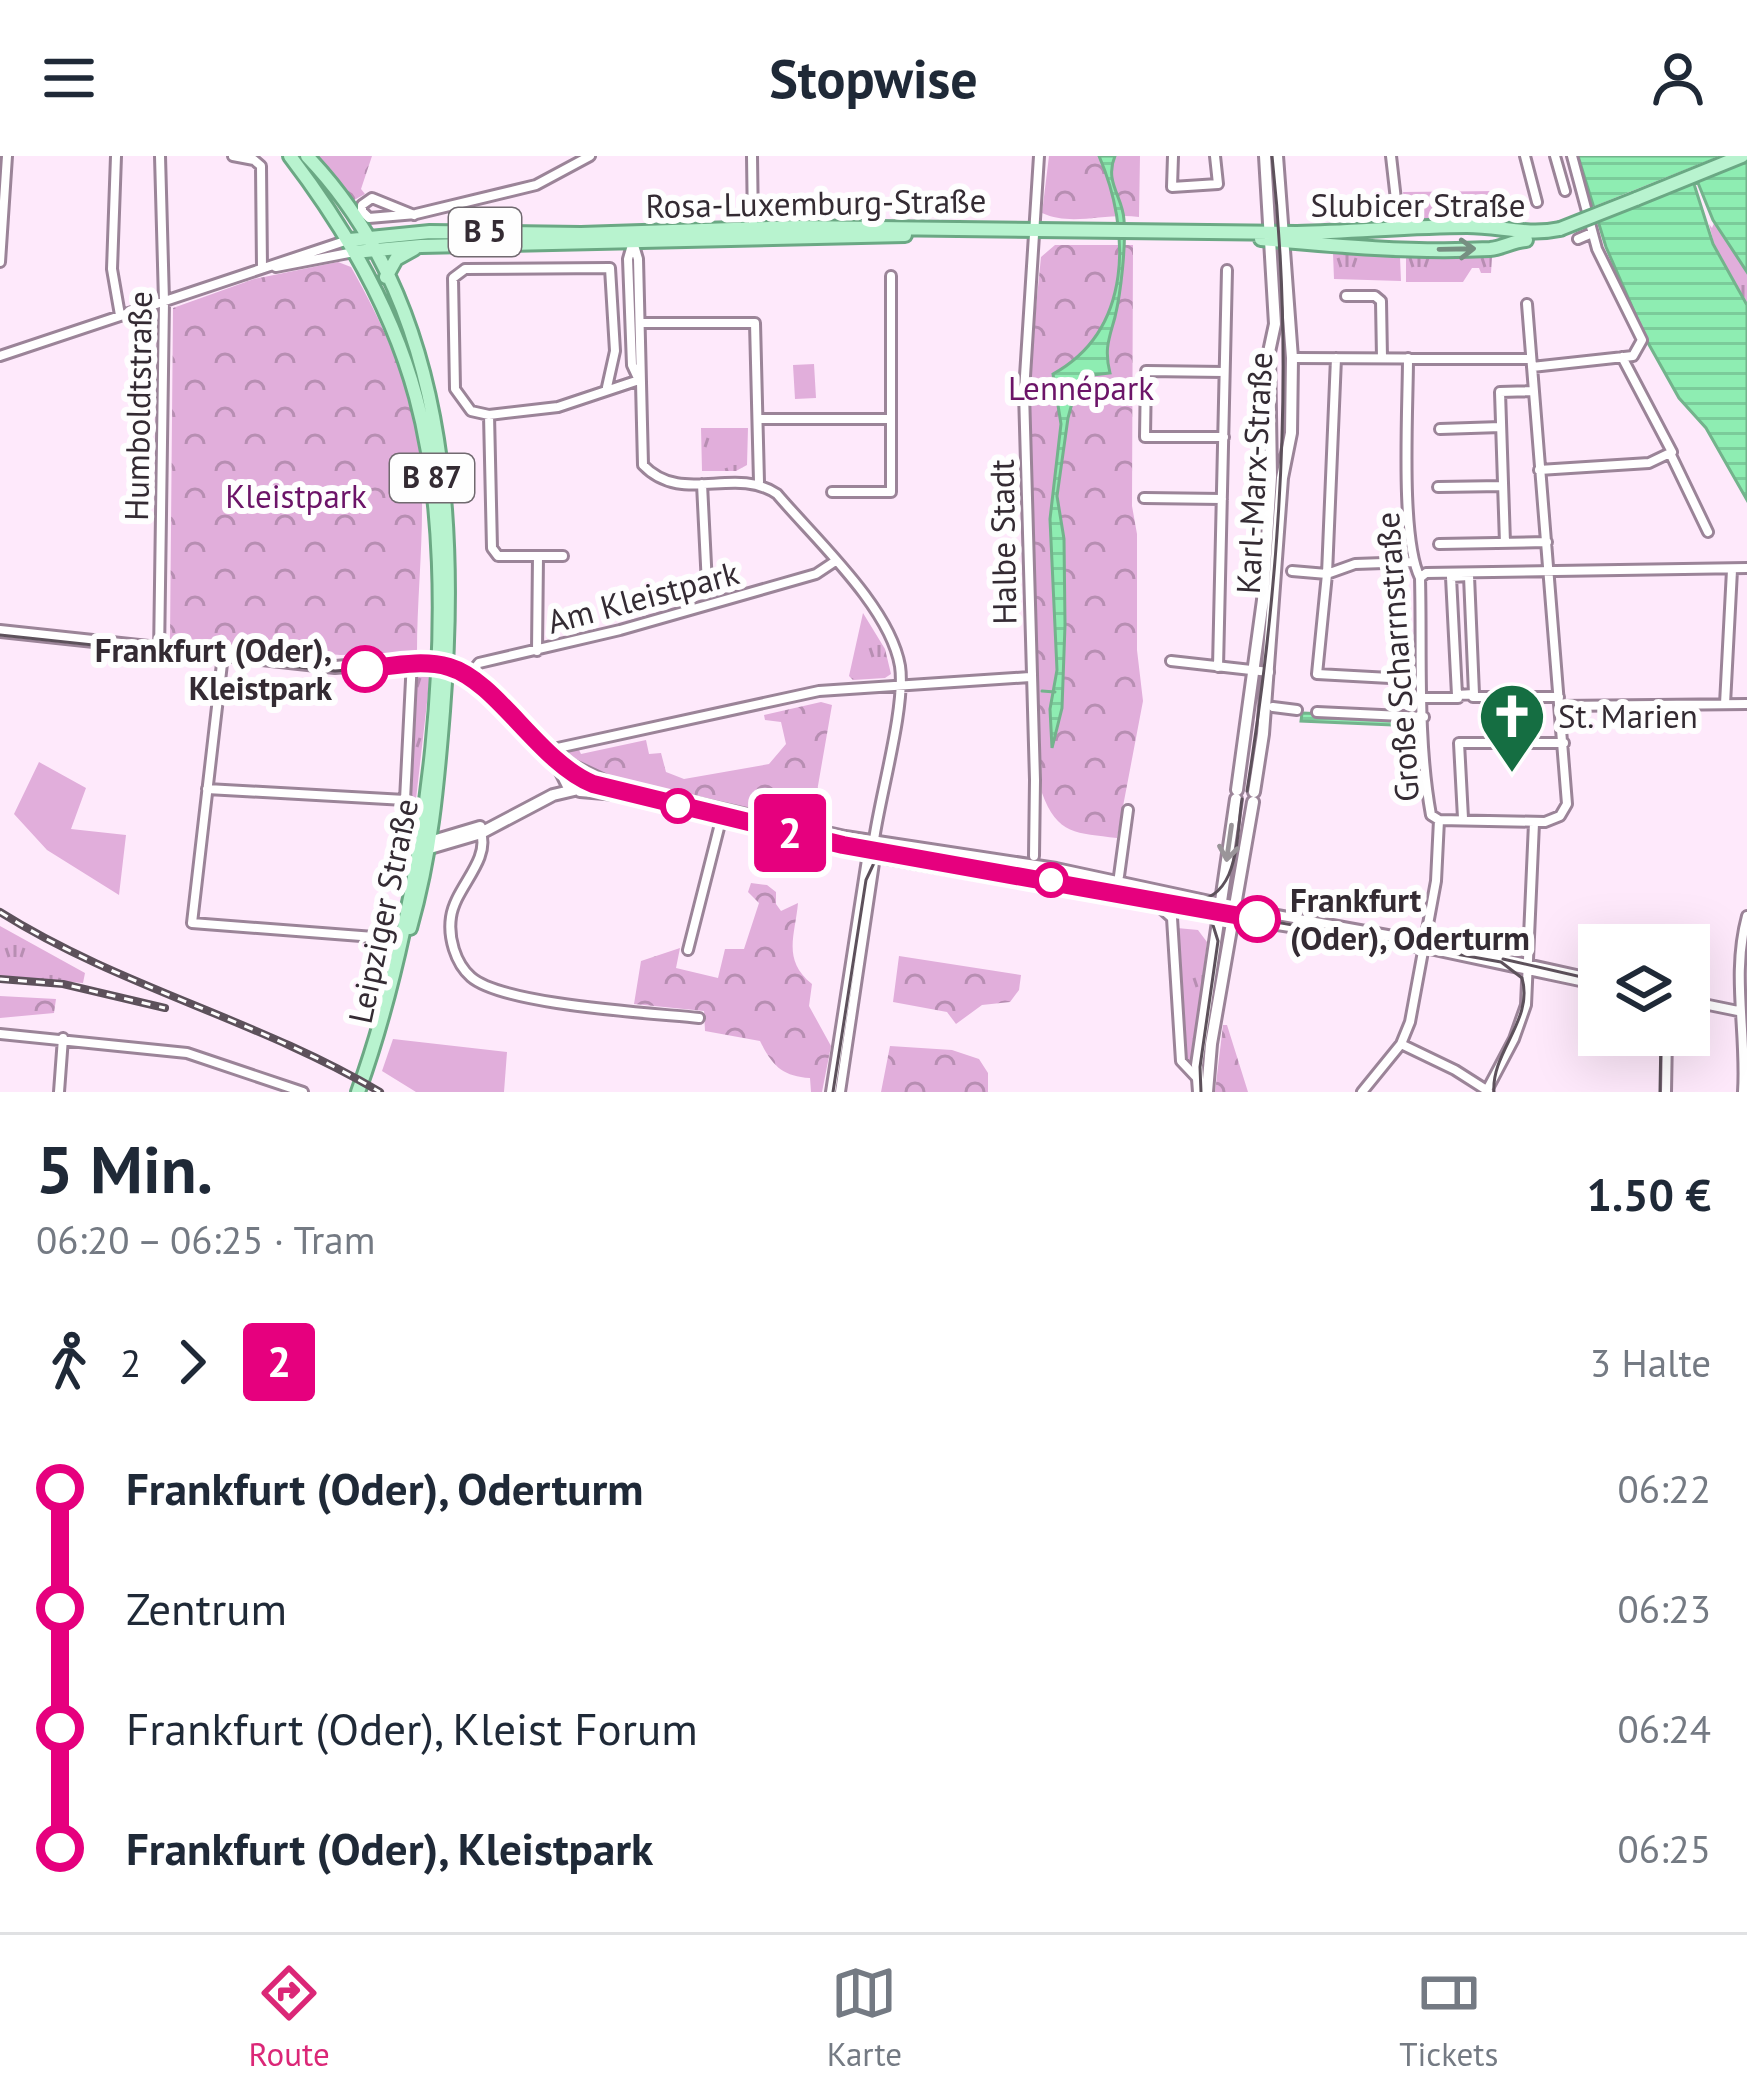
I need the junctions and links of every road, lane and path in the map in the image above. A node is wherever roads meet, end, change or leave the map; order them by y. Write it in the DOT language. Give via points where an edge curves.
graph roads {
  1 [pos="7,156"];
  2 [pos="116,156"];
  3 [pos="160,156"];
  4 [pos="233,156"];
  5 [pos="290,156"];
  6 [pos="307,156"];
  7 [pos="590,156"];
  8 [pos="752,156"];
  9 [pos="1039,156"];
  10 [pos="1173,156"];
  11 [pos="1215,156"];
  12 [pos="1265,156"];
  13 [pos="1277,156"];
  14 [pos="1391,156"];
  15 [pos="1525,156"];
  16 [pos="1742,156"];
  17 [pos="1572,159"];
  18 [pos="1556,161"];
  19 [pos="1565,191"];
  20 [pos="1537,202"];
  21 [pos="414,215"];
  22 [pos="1399,226"];
  23 [pos="1035,231"];
  24 [pos="749,232"];
  25 [pos="1592,233"];
  26 [pos="633,237"];
  27 [pos="1278,237"];
  28 [pos="1505,237"];
  29 [pos="1578,239"];
  30 [pos="368,242"];
  31 [pos="352,246"];
  32 [pos="422,246"];
  33 [pos="0,262"];
  34 [pos="262,268"];
  35 [pos="1227,270"];
  36 [pos="386,277"];
  37 [pos="891,277"];
  38 [pos="1346,296"];
  39 [pos="164,301"];
  40 [pos="1527,304"];
  41 [pos="120,315"];
  42 [pos="640,323"];
  43 [pos="0,356"];
  44 [pos="1628,356"];
  45 [pos="1292,358"];
  46 [pos="1336,358"];
  47 [pos="1382,358"];
  48 [pos="1408,358"];
  49 [pos="1531,363"];
  50 [pos="1224,372"];
  51 [pos="639,380"];
  52 [pos="607,387"];
  53 [pos="1533,391"];
  54 [pos="489,415"];
  55 [pos="758,419"];
  56 [pos="891,419"];
  57 [pos="1501,427"];
  58 [pos="1440,429"];
  59 [pos="1269,436"];
  60 [pos="1224,437"];
  61 [pos="1290,438"];
  62 [pos="1671,453"];
  63 [pos="1539,470"];
  64 [pos="759,482"];
  65 [pos="702,484"];
  66 [pos="1503,486"];
  67 [pos="1438,487"];
  68 [pos="832,492"];
  69 [pos="1144,499"];
  70 [pos="1222,499"];
  71 [pos="1708,532"];
  72 [pos="1547,542"];
  73 [pos="1505,543"];
  74 [pos="1439,544"];
  75 [pos="538,556"];
  76 [pos="563,556"];
  77 [pos="834,562"];
  78 [pos="1413,562"];
  79 [pos="1747,568"];
  80 [pos="1732,570"];
  81 [pos="1292,571"];
  82 [pos="1551,571"];
  83 [pos="1327,574"];
  84 [pos="1451,577"];
  85 [pos="1420,578"];
  86 [pos="707,585"];
  87 [pos="0,635"];
  88 [pos="537,651"];
  89 [pos="159,652"];
  90 [pos="222,659"];
  91 [pos="1171,661"];
  92 [pos="416,663"];
  93 [pos="1218,667"];
  94 [pos="1262,672"];
  95 [pos="464,673"];
  96 [pos="1030,676"];
  97 [pos="1390,678"];
  98 [pos="900,687"];
  99 [pos="1423,698"];
  100 [pos="1560,702"];
  101 [pos="1725,704"];
  102 [pos="1747,704"];
  103 [pos="1273,707"];
  104 [pos="1297,710"];
  105 [pos="1317,712"];
  106 [pos="1424,717"];
  107 [pos="1564,743"];
  108 [pos="549,752"];
  109 [pos="578,770"];
  110 [pos="562,773"];
  111 [pos="613,784"];
  112 [pos="207,789"];
  113 [pos="570,790"];
  114 [pos="553,795"];
  115 [pos="1128,810"];
  116 [pos="1463,818"];
  117 [pos="721,820"];
  118 [pos="1439,820"];
  119 [pos="1534,823"];
  120 [pos="494,824"];
  121 [pos="481,833"];
  122 [pos="874,841"];
  123 [pos="426,846"];
  124 [pos="871,855"];
  125 [pos="1034,856"];
  126 [pos="1119,876"];
  127 [pos="1156,905"];
  128 [pos="1226,911"];
  129 [pos="1747,916"];
  130 [pos="401,939"];
  131 [pos="1426,945"];
  132 [pos="688,950"];
  133 [pos="1528,967"];
  134 [pos="1578,978"];
  135 [pos="1710,1005"];
  136 [pos="1738,1011"];
  137 [pos="699,1018"];
  138 [pos="0,1034"];
  139 [pos="63,1038"];
  140 [pos="1401,1044"];
  141 [pos="1667,1056"];
  142 [pos="1201,1088"];
  143 [pos="1488,1091"];
  144 [pos="59,1092"];
  145 [pos="303,1092"];
  146 [pos="362,1092"];
  147 [pos="835,1092"];
  148 [pos="1362,1092"];
  149 [pos="1666,1092"];
  150 [pos="1742,1092"];
  1 -- 33 [label="street"];
  2 -- 41 [label="street" via="112,269"];
  3 -- 39 [label="street, Humboldtstraße"];
  4 -- 34 [label="street" via="261,166"];
  5 -- 31 [label="main road, Leipziger Straße"];
  6 -- 30 [label="main road, Leipziger Straße"];
  7 -- 21 [label="street" via="536,185"];
  8 -- 24 [label="street"];
  9 -- 23 [label="street, Halbe Stadt"];
  10 -- 11 [label="street" via="1172,187 1218,184"];
  12 -- 27 [label="street, Karl-Marx-Straße"];
  13 -- 27 [label="street, Karl-Marx-Straße"];
  14 -- 22 [label="street"];
  15 -- 20 [label="street"];
  16 -- 28 [label="main road, Slubicer Straße / B 5, bridge" via="1560,229"];
  17 -- 18 [label="street"];
  17 -- 25 [label="street"];
  18 -- 19 [label="street"];
  21 -- 21 [label="street" via="372,198 362,205 369,218"];
  22 -- 27 [label="main road, Slubicer Straße / B 5"];
  22 -- 28 [label="main road, Slubicer Straße / B 5" via="1494,226"];
  23 -- 24 [label="main road, Rosa-Luxemburg-Straße / B 5"];
  23 -- 27 [label="main road, Rosa-Luxemburg-Straße / B 5"];
  23 -- 96 [label="street, Halbe Stadt" via="1024,392"];
  24 -- 26 [label="main road, Rosa-Luxemburg-Straße / B 5"];
  25 -- 29 [label="street"];
  25 -- 44 [label="street" via="1642,340"];
  26 -- 30 [label="main road, Rosa-Luxemburg-Straße / B 5" via="430,232"];
  26 -- 32 [label="main road, Rosa-Luxemburg-Straße / B 5"];
  26 -- 42 [label="street"];
  26 -- 51 [label="street" via="632,365"];
  27 -- 28 [label="main road, Slubicer Straße / B 5, one-way" via="1408,250 1494,248"];
  27 -- 45 [label="street, Karl-Marx-Straße"];
  27 -- 59 [label="street, Karl-Marx-Straße"];
  30 -- 31 [label="main road, Rosa-Luxemburg-Straße / B 5"];
  30 -- 32 [label="main road, Rosa-Luxemburg-Straße / B 5"];
  30 -- 36 [label="main road, Leipziger Straße / B 87"];
  31 -- 34 [label="street"];
  31 -- 123 [label="main road, Leipziger Straße / B 87" via="403,354 436,506"];
  32 -- 36 [label="main road" via="396,259"];
  34 -- 39 [label="street"];
  35 -- 50 [label="street"];
  36 -- 123 [label="main road, Leipziger Straße / B 87" via="429,394 446,503 446,667"];
  37 -- 56 [label="street"];
  38 -- 47 [label="street" via="1381,301"];
  39 -- 41 [label="street"];
  39 -- 89 [label="street, Humboldtstraße"];
  40 -- 49 [label="street"];
  41 -- 43 [label="street"];
  42 -- 51 [label="street"];
  42 -- 55 [label="street" via="755,323"];
  44 -- 49 [label="street"];
  44 -- 62 [label="street"];
  45 -- 46 [label="street"];
  45 -- 61 [label="street, Karl-Marx-Straße"];
  46 -- 47 [label="street"];
  46 -- 83 [label="street"];
  47 -- 48 [label="street"];
  48 -- 49 [label="street"];
  48 -- 78 [label="street, Große Scharrnstraße"];
  49 -- 53 [label="street"];
  50 -- 60 [label="street"];
  50 -- 60 [label="street" via="1146,371 1145,436"];
  51 -- 52 [label="street"];
  51 -- 65 [label="street" via="643,465 672,484"];
  52 -- 54 [label="street" via="558,407"];
  52 -- 54 [label="street" via="615,351 610,268 465,269 451,282 455,389 471,411"];
  53 -- 57 [label="street" via="1500,392"];
  53 -- 63 [label="street"];
  54 -- 75 [label="street" via="493,548 498,556"];
  55 -- 56 [label="street"];
  55 -- 64 [label="street"];
  56 -- 68 [label="street" via="891,492"];
  57 -- 58 [label="street"];
  57 -- 66 [label="street"];
  59 -- 61 [label="street" via="1278,443"];
  59 -- 94 [label="street, Karl-Marx-Straße"];
  60 -- 70 [label="street"];
  61 -- 94 [label="street, Karl-Marx-Straße"];
  62 -- 63 [label="street" via="1649,463"];
  62 -- 71 [label="street"];
  63 -- 72 [label="street"];
  64 -- 65 [label="street"];
  64 -- 77 [label="street"];
  65 -- 86 [label="street"];
  66 -- 67 [label="street"];
  66 -- 73 [label="street"];
  69 -- 70 [label="street"];
  70 -- 93 [label="street"];
  72 -- 73 [label="street"];
  72 -- 82 [label="street"];
  73 -- 74 [label="street"];
  75 -- 76 [label="street"];
  75 -- 88 [label="street"];
  77 -- 88 [label="street, Am Kleistpark" via="816,574"];
  77 -- 98 [label="street" via="886,627"];
  78 -- 83 [label="street" via="1355,564"];
  78 -- 85 [label="street, Große Scharrnstraße"];
  79 -- 80 [label="street"];
  80 -- 82 [label="street"];
  80 -- 101 [label="street"];
  81 -- 83 [label="street"];
  82 -- 85 [label="street"];
  82 -- 100 [label="street"];
  83 -- 97 [label="street" via="1317,674"];
  84 -- 84 [label="street" via="1469,577 1474,694 1456,695"];
  85 -- 99 [label="street, Große Scharrnstraße"];
  87 -- 89 [label="street"];
  88 -- 95 [label="street, Am Kleistpark"];
  89 -- 90 [label="street"];
  90 -- 92 [label="street" via="337,674"];
  90 -- 112 [label="street"];
  91 -- 93 [label="street"];
  92 -- 95 [label="street, bridge"];
  92 -- 112 [label="street" via="405,800"];
  93 -- 94 [label="street"];
  94 -- 128 [label="street, Karl-Marx-Straße, one-way" via="1236,794"];
  94 -- 128 [label="street, Karl-Marx-Straße" via="1254,797"];
  95 -- 108 [label="street"];
  96 -- 98 [label="street"];
  96 -- 125 [label="street, Halbe Stadt"];
  98 -- 108 [label="street" via="841,688"];
  98 -- 122 [label="street"];
  99 -- 100 [label="street"];
  99 -- 106 [label="street, Große Scharrnstraße"];
  100 -- 101 [label="street"];
  100 -- 107 [label="street"];
  101 -- 102 [label="street"];
  103 -- 104 [label="street"];
  105 -- 106 [label="street"];
  106 -- 118 [label="street, Große Scharrnstraße" via="1429,802"];
  107 -- 116 [label="street" via="1459,743"];
  107 -- 119 [label="street" via="1567,804 1555,820"];
  108 -- 109 [label="street"];
  108 -- 110 [label="street"];
  109 -- 111 [label="street"];
  109 -- 113 [label="street"];
  110 -- 113 [label="street"];
  110 -- 114 [label="street"];
  111 -- 113 [label="street"];
  111 -- 122 [label="street"];
  112 -- 130 [label="street" via="192,923"];
  113 -- 114 [label="street"];
  113 -- 117 [label="street"];
  114 -- 120 [label="street"];
  115 -- 126 [label="street"];
  116 -- 118 [label="street"];
  116 -- 119 [label="street"];
  117 -- 124 [label="street"];
  117 -- 132 [label="street"];
  118 -- 131 [label="street, Große Scharrnstraße"];
  119 -- 133 [label="street"];
  120 -- 121 [label="street"];
  120 -- 123 [label="street"];
  121 -- 123 [label="street"];
  121 -- 137 [label="street" via="482,853 458,891 450,923 468,975 532,997"];
  122 -- 124 [label="street"];
  122 -- 128 [label="street" via="1056,869"];
  123 -- 130 [label="main road, Leipziger Straße / B 87"];
  123 -- 146 [label="main road, Leipziger Straße / B 87" via="383,1042"];
  124 -- 127 [label="street"];
  124 -- 147 [label="street"];
  127 -- 128 [label="street"];
  127 -- 142 [label="street" via="1172,917 1180,1061"];
  128 -- 131 [label="street"];
  128 -- 142 [label="street"];
  129 -- 136 [label="street"];
  130 -- 146 [label="main road, Leipziger Straße / B 87"];
  131 -- 133 [label="street"];
  131 -- 140 [label="street, Große Scharrnstraße"];
  133 -- 134 [label="street"];
  133 -- 143 [label="street" via="1524,1014"];
  135 -- 136 [label="street"];
  136 -- 150 [label="street"];
  138 -- 139 [label="street"];
  139 -- 144 [label="street"];
  139 -- 145 [label="street" via="187,1053"];
  140 -- 143 [label="street"];
  140 -- 148 [label="street"];
  141 -- 149 [label="street"];
}
